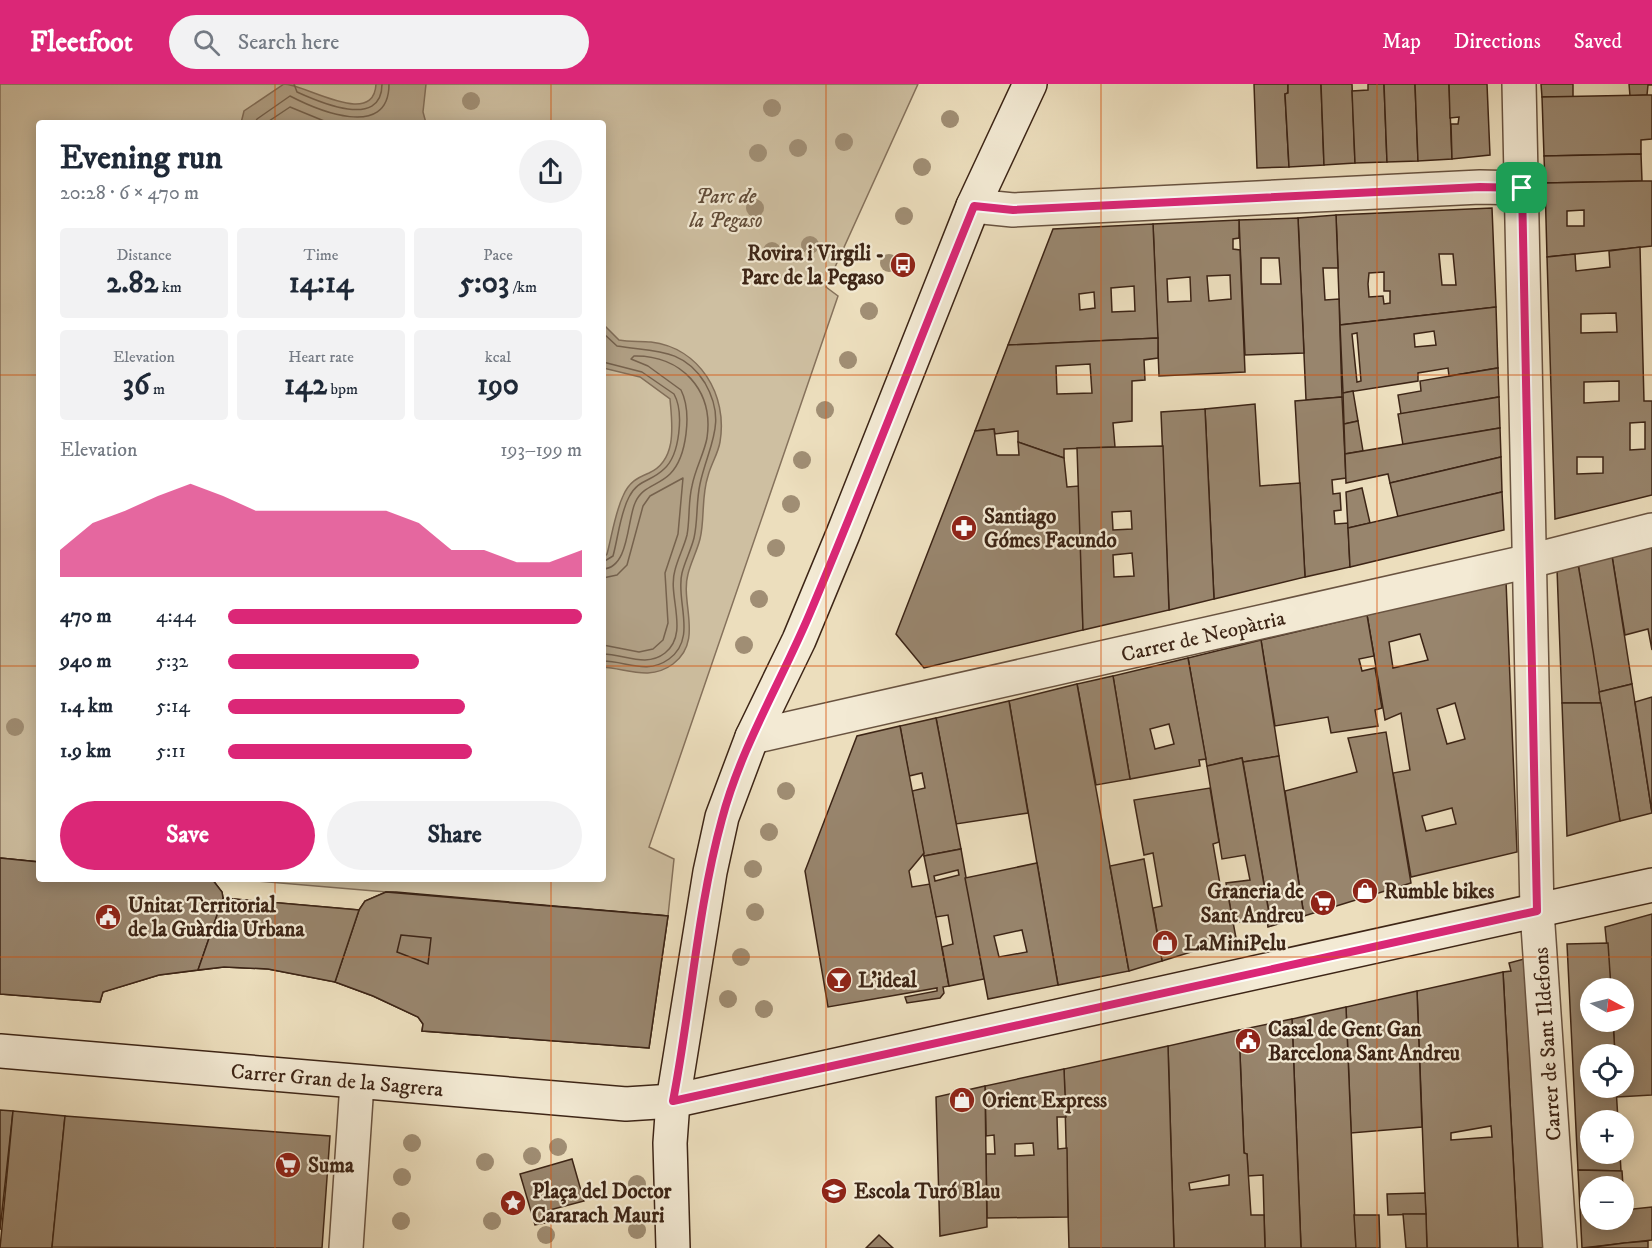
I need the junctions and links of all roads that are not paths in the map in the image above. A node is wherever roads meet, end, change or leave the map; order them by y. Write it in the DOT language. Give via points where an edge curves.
graph roads {
  1 [pos="1030,84"];
  2 [pos="1519,84"];
  3 [pos="1522,188"];
  4 [pos="974,206"];
  5 [pos="1652,530"];
  6 [pos="1530,561"];
  7 [pos="752,737"];
  8 [pos="1652,885"];
  9 [pos="1537,911"];
  10 [pos="0,1052"];
  11 [pos="357,1083"];
  12 [pos="673,1101"];
  13 [pos="346,1248"];
  14 [pos="673,1248"];
  15 [pos="1560,1248"];
  1 -- 4 [label="street"];
  2 -- 3 [label="street, Carrer de Sant Ildefons"];
  3 -- 4 [label="street" via="1013,210"];
  3 -- 6 [label="street, Carrer de Sant Ildefons"];
  4 -- 7 [label="street" via="839,545"];
  5 -- 6 [label="street, Carrer de Neopàtria"];
  6 -- 7 [label="street, Carrer de Neopàtria"];
  6 -- 9 [label="street, Carrer de Sant Ildefons"];
  7 -- 12 [label="street" via="722,817 710,872"];
  8 -- 9 [label="street, Carrer Gran de la Sagrera"];
  9 -- 12 [label="street, Carrer Gran de la Sagrera"];
  9 -- 15 [label="street, Carrer de Sant Ildefons"];
  10 -- 11 [label="street, Carrer Gran de la Sagrera"];
  11 -- 12 [label="street, Carrer Gran de la Sagrera" via="626,1104"];
  11 -- 13 [label="street"];
  12 -- 14 [label="street"];
}
